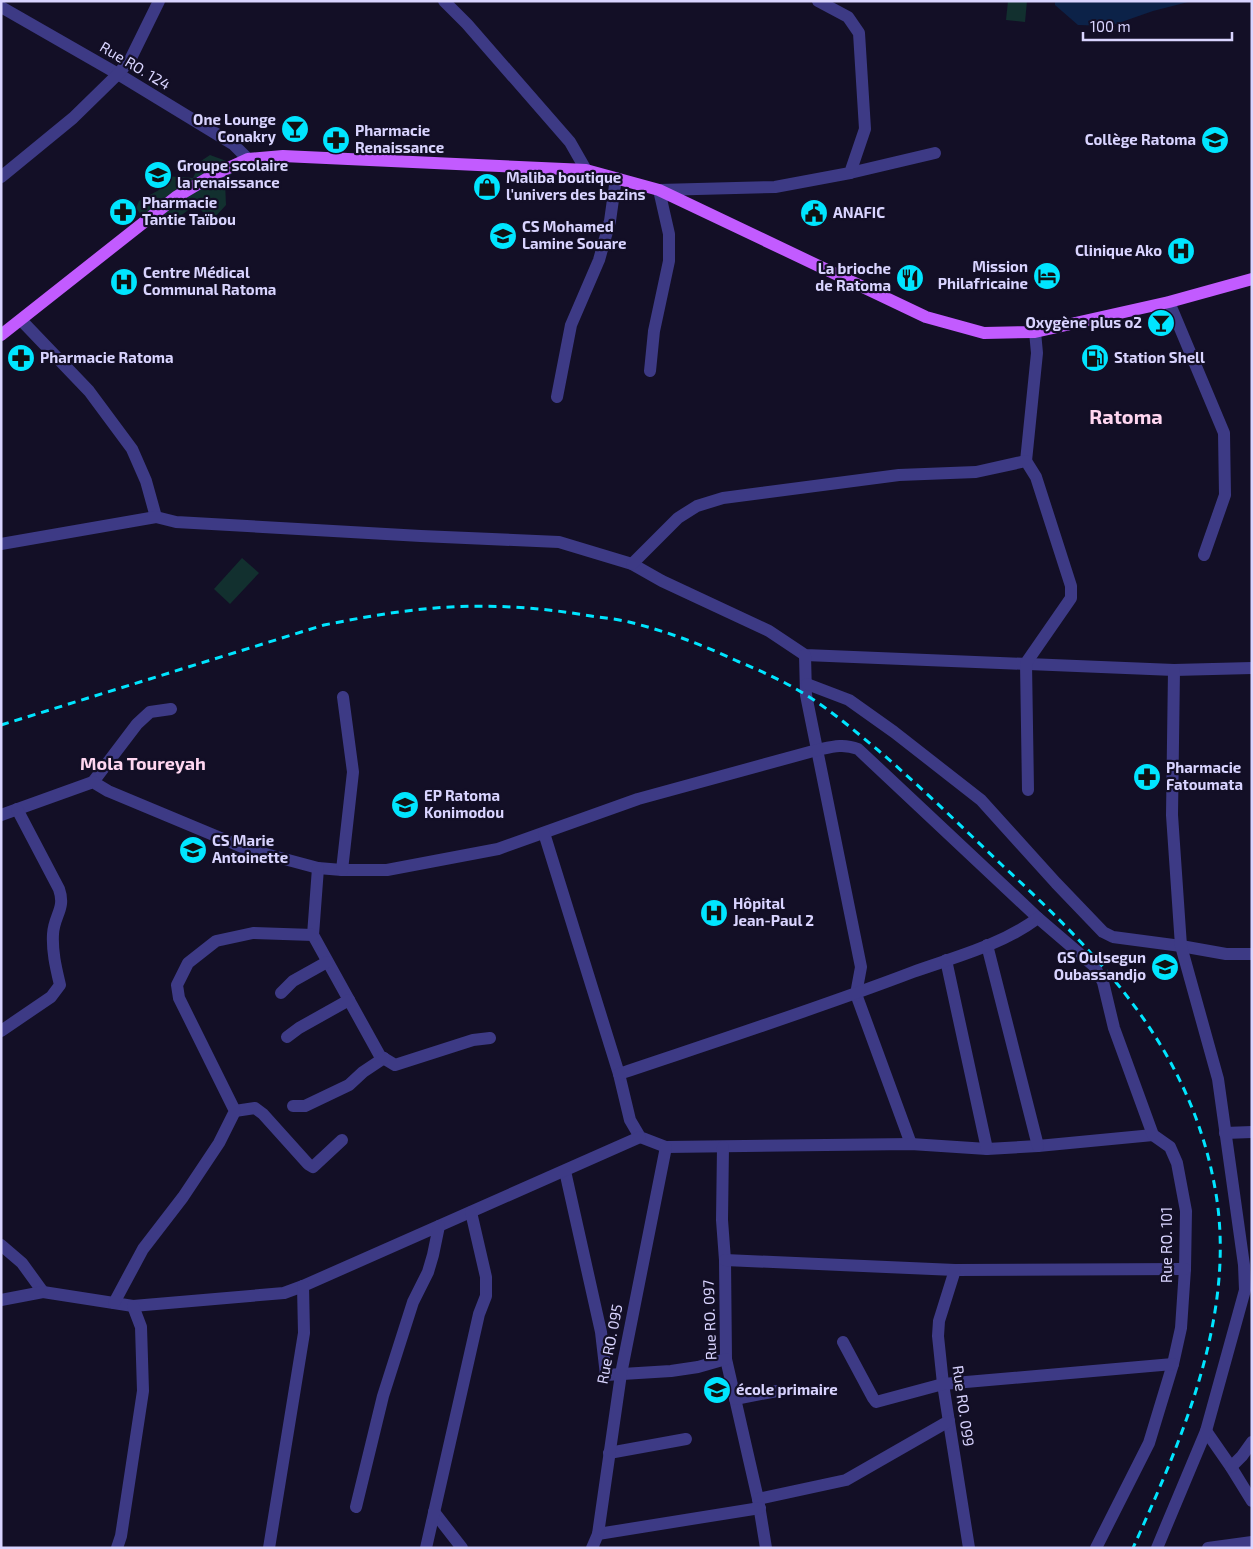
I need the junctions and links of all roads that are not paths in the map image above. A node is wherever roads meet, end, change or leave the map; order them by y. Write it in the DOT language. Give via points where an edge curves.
graph roads {
  1 [pos="158,1"];
  2 [pos="444,1"];
  3 [pos="818,1"];
  4 [pos="2,4"];
  5 [pos="118,74"];
  6 [pos="935,153"];
  7 [pos="248,159"];
  8 [pos="586,170"];
  9 [pos="850,173"];
  10 [pos="1,177"];
  11 [pos="616,178"];
  12 [pos="659,190"];
  13 [pos="1252,279"];
  14 [pos="1169,302"];
  15 [pos="21,320"];
  16 [pos="1035,332"];
  17 [pos="1,335"];
  18 [pos="650,371"];
  19 [pos="557,396"];
  20 [pos="1026,460"];
  21 [pos="156,517"];
  22 [pos="1,544"];
  23 [pos="1204,555"];
  24 [pos="632,564"];
  25 [pos="805,654"];
  26 [pos="1026,663"];
  27 [pos="1252,668"];
  28 [pos="1174,670"];
  29 [pos="807,684"];
  30 [pos="343,697"];
  31 [pos="171,708"];
  32 [pos="817,750"];
  33 [pos="93,782"];
  34 [pos="1028,790"];
  35 [pos="17,809"];
  36 [pos="1,815"];
  37 [pos="544,833"];
  38 [pos="318,868"];
  39 [pos="342,870"];
  40 [pos="1038,918"];
  41 [pos="312,935"];
  42 [pos="987,946"];
  43 [pos="1181,946"];
  44 [pos="1252,954"];
  45 [pos="946,960"];
  46 [pos="328,962"];
  47 [pos="281,993"];
  48 [pos="856,994"];
  49 [pos="349,1000"];
  50 [pos="1,1031"];
  51 [pos="287,1037"];
  52 [pos="490,1038"];
  53 [pos="384,1058"];
  54 [pos="619,1074"];
  55 [pos="293,1106"];
  56 [pos="234,1111"];
  57 [pos="1252,1132"];
  58 [pos="1225,1133"];
  59 [pos="1153,1134"];
  60 [pos="640,1137"];
  61 [pos="342,1140"];
  62 [pos="911,1144"];
  63 [pos="1038,1146"];
  64 [pos="666,1147"];
  65 [pos="723,1147"];
  66 [pos="987,1149"];
  67 [pos="565,1171"];
  68 [pos="471,1212"];
  69 [pos="439,1226"];
  70 [pos="1,1245"];
  71 [pos="725,1260"];
  72 [pos="1248,1264"];
  73 [pos="1185,1269"];
  74 [pos="956,1270"];
  75 [pos="303,1286"];
  76 [pos="43,1292"];
  77 [pos="1248,1292"];
  78 [pos="1,1300"];
  79 [pos="114,1303"];
  80 [pos="133,1306"];
  81 [pos="843,1342"];
  82 [pos="726,1359"];
  83 [pos="1173,1364"];
  84 [pos="620,1374"];
  85 [pos="943,1384"];
  86 [pos="777,1391"];
  87 [pos="735,1399"];
  88 [pos="949,1421"];
  89 [pos="1206,1431"];
  90 [pos="686,1439"];
  91 [pos="1252,1442"];
  92 [pos="609,1453"];
  93 [pos="1231,1467"];
  94 [pos="1252,1501"];
  95 [pos="759,1503"];
  96 [pos="356,1507"];
  97 [pos="434,1512"];
  98 [pos="598,1534"];
  99 [pos="1252,1542"];
  100 [pos="117,1548"];
  101 [pos="269,1548"];
  102 [pos="426,1548"];
  103 [pos="462,1548"];
  104 [pos="592,1548"];
  105 [pos="766,1548"];
  106 [pos="969,1548"];
  107 [pos="1096,1548"];
  108 [pos="1157,1548"];
  109 [pos="1208,1548"];
  1 -- 5 [label="street" via="130,60"];
  2 -- 8 [label="street" via="570,142"];
  3 -- 9 [label="street" via="848,17 859,33 864,129"];
  4 -- 5 [label="street, Rue RO. 124"];
  5 -- 7 [label="street, Rue RO. 124" via="233,144"];
  5 -- 10 [label="street" via="73,118"];
  6 -- 9 [label="street"];
  7 -- 8 [label="main road" via="283,156"];
  7 -- 15 [label="main road" via="176,197"];
  8 -- 11 [label="main road"];
  9 -- 12 [label="street" via="775,187"];
  11 -- 12 [label="main road"];
  11 -- 19 [label="street" via="610,221 599,260 571,325"];
  12 -- 16 [label="main road" via="926,317 984,332"];
  12 -- 18 [label="street" via="669,234 669,261 654,331"];
  13 -- 14 [label="main road"];
  14 -- 16 [label="main road"];
  14 -- 23 [label="street" via="1224,432 1225,495"];
  15 -- 17 [label="main road"];
  15 -- 21 [label="street" via="89,392 132,449 146,481"];
  16 -- 20 [label="street" via="1037,353"];
  20 -- 24 [label="street" via="976,472 899,475 714,501 697,506 678,518"];
  20 -- 26 [label="street" via="1036,477 1071,586 1071,598"];
  21 -- 22 [label="street"];
  21 -- 24 [label="street" via="176,522 559,542"];
  24 -- 25 [label="street" via="769,631"];
  25 -- 26 [label="street"];
  25 -- 29 [label="street"];
  26 -- 28 [label="street"];
  26 -- 34 [label="street"];
  27 -- 28 [label="street"];
  28 -- 43 [label="street" via="1172,815"];
  29 -- 32 [label="street" via="806,695"];
  29 -- 43 [label="street" via="849,700 981,800 1103,932 1113,937"];
  30 -- 39 [label="street" via="353,772"];
  31 -- 33 [label="street" via="150,712 137,724"];
  32 -- 37 [label="street, Rue RO. 101" via="638,799"];
  32 -- 40 [label="street, Rue RO. 101" via="840,745 858,749"];
  32 -- 48 [label="street" via="860,967"];
  33 -- 35 [label="street"];
  33 -- 38 [label="street, Rue RO. 101" via="248,849"];
  35 -- 36 [label="street"];
  35 -- 50 [label="street" via="63,899 53,937 60,985 51,997"];
  37 -- 39 [label="street, Rue RO. 101" via="498,849 388,870"];
  37 -- 54 [label="street"];
  38 -- 39 [label="street, Rue RO. 101"];
  38 -- 41 [label="street"];
  40 -- 42 [label="street" via="1025,928"];
  40 -- 59 [label="street, Rue RO. 101" via="1094,966 1103,982 1114,1028"];
  41 -- 46 [label="street"];
  41 -- 56 [label="street" via="253,933 216,941 188,964 177,985 180,998"];
  42 -- 45 [label="street"];
  42 -- 63 [label="street"];
  43 -- 44 [label="street" via="1226,954"];
  43 -- 58 [label="street" via="1218,1079"];
  45 -- 48 [label="street"];
  45 -- 66 [label="street"];
  46 -- 47 [label="street" via="293,981"];
  46 -- 49 [label="street"];
  48 -- 54 [label="street"];
  48 -- 62 [label="street"];
  49 -- 51 [label="street"];
  49 -- 53 [label="street"];
  52 -- 53 [label="street" via="473,1040 395,1065"];
  53 -- 55 [label="street" via="349,1085 305,1106"];
  54 -- 60 [label="street" via="630,1120"];
  56 -- 61 [label="street" via="255,1108 313,1167"];
  56 -- 79 [label="street" via="219,1143 143,1249"];
  57 -- 58 [label="street"];
  58 -- 72 [label="street"];
  59 -- 63 [label="street"];
  59 -- 73 [label="street, Rue RO. 101" via="1170,1147 1177,1163 1186,1211"];
  60 -- 64 [label="street"];
  60 -- 67 [label="street"];
  62 -- 65 [label="street"];
  62 -- 66 [label="street"];
  63 -- 66 [label="street"];
  64 -- 65 [label="street"];
  64 -- 84 [label="street, Rue RO. 095"];
  65 -- 71 [label="street, Rue RO. 097"];
  67 -- 68 [label="street"];
  67 -- 84 [label="street" via="601,1332 606,1375"];
  68 -- 69 [label="street"];
  68 -- 97 [label="street" via="486,1277 486,1296 478,1314"];
  69 -- 75 [label="street"];
  69 -- 96 [label="street" via="428,1272 413,1302 383,1396"];
  70 -- 76 [label="street" via="22,1264"];
  71 -- 74 [label="street"];
  71 -- 82 [label="street, Rue RO. 097"];
  72 -- 77 [label="street"];
  73 -- 74 [label="street"];
  73 -- 83 [label="street, Rue RO. 101" via="1181,1328"];
  74 -- 85 [label="street, Rue RO. 099" via="939,1320"];
  75 -- 80 [label="street" via="284,1293"];
  75 -- 101 [label="street" via="304,1333"];
  76 -- 78 [label="street"];
  76 -- 79 [label="street"];
  77 -- 89 [label="street"];
  79 -- 80 [label="street"];
  80 -- 100 [label="street" via="141,1328 143,1391"];
  81 -- 85 [label="street" via="876,1402"];
  82 -- 84 [label="street" via="671,1371"];
  82 -- 87 [label="street, Rue RO. 097"];
  83 -- 85 [label="street"];
  83 -- 107 [label="street, Rue RO. 101" via="1149,1443"];
  84 -- 92 [label="street, Rue RO. 095"];
  85 -- 88 [label="street, Rue RO. 099"];
  86 -- 87 [label="street"];
  87 -- 95 [label="street, Rue RO. 097"];
  88 -- 95 [label="street" via="846,1480"];
  88 -- 106 [label="street, Rue RO. 099"];
  89 -- 93 [label="street"];
  89 -- 108 [label="street"];
  90 -- 92 [label="street"];
  91 -- 93 [label="street"];
  92 -- 98 [label="street, Rue RO. 095"];
  93 -- 94 [label="street"];
  95 -- 98 [label="street"];
  95 -- 105 [label="street, Rue RO. 097"];
  97 -- 102 [label="street"];
  97 -- 103 [label="street"];
  98 -- 104 [label="street, Rue RO. 095"];
  99 -- 109 [label="street"];
}
